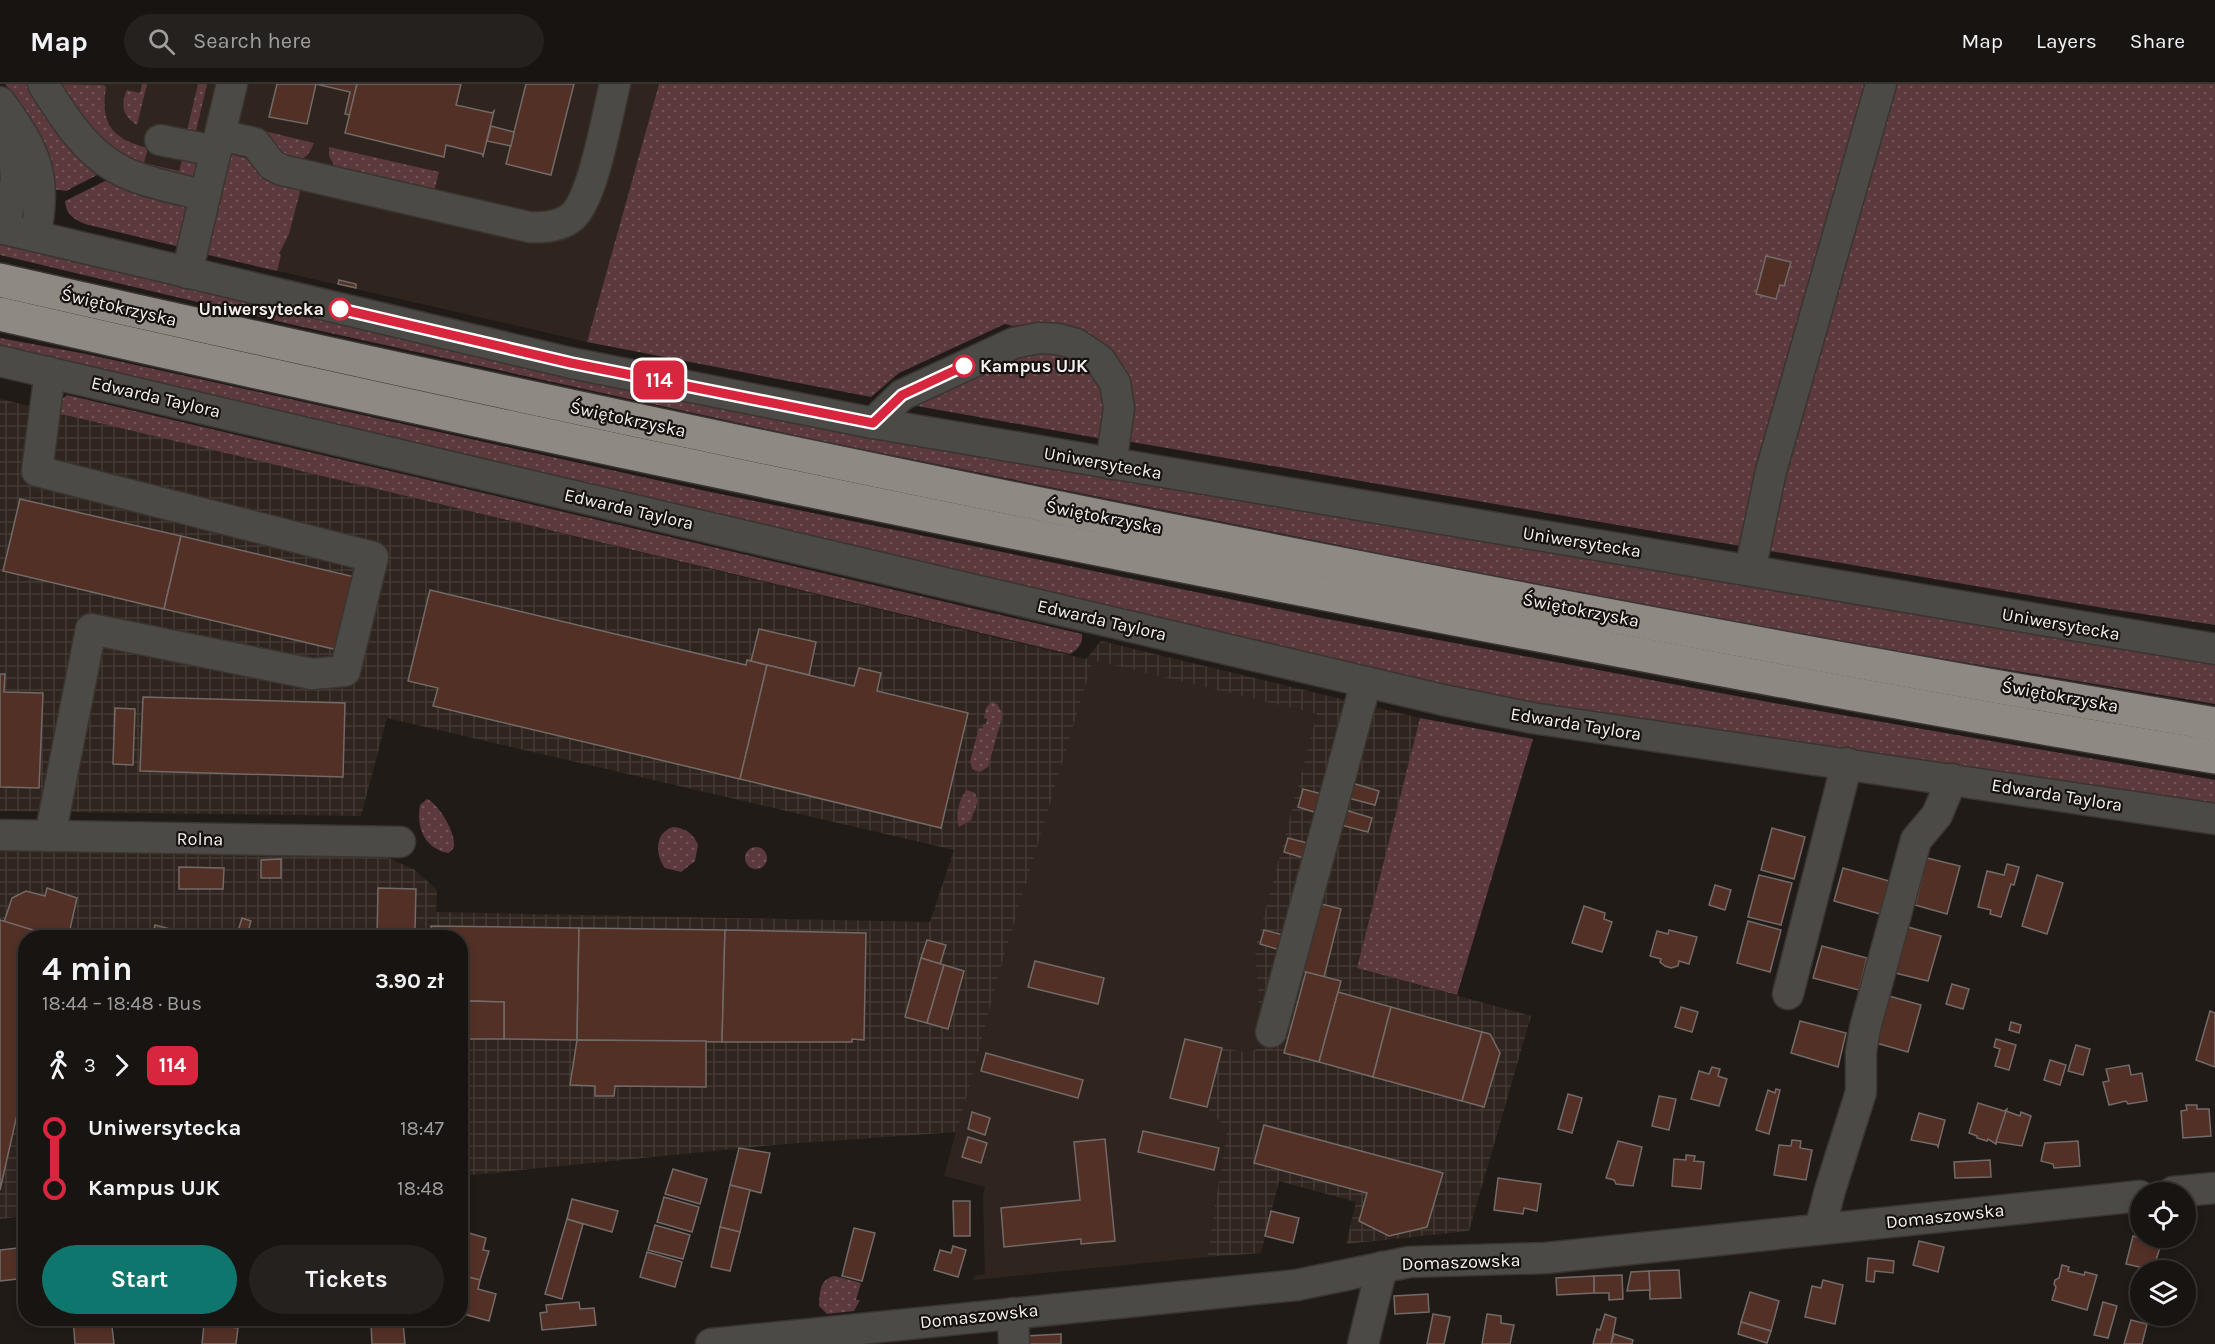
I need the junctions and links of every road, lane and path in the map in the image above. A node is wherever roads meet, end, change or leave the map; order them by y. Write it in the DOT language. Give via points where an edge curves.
graph roads {
  1 [pos="43,84"];
  2 [pos="232,84"];
  3 [pos="615,84"];
  4 [pos="1881,84"];
  5 [pos="6,112"];
  6 [pos="160,140"];
  7 [pos="218,143"];
  8 [pos="205,196"];
  9 [pos="2,229"];
  10 [pos="35,237"];
  11 [pos="187,273"];
  12 [pos="0,280"];
  13 [pos="0,314"];
  14 [pos="0,361"];
  15 [pos="48,372"];
  16 [pos="873,423"];
  17 [pos="1110,464"];
  18 [pos="1750,570"];
  19 [pos="2215,649"];
  20 [pos="1366,682"];
  21 [pos="2215,724"];
  22 [pos="2215,757"];
  23 [pos="1847,763"];
  24 [pos="1952,779"];
  25 [pos="2215,819"];
  26 [pos="0,835"];
  27 [pos="50,836"];
  28 [pos="400,842"];
  29 [pos="1788,994"];
  30 [pos="1271,1032"];
  31 [pos="2215,1188"];
  32 [pos="2196,1190"];
  33 [pos="2130,1197"];
  34 [pos="1820,1229"];
  35 [pos="1382,1267"];
  36 [pos="1013,1313"];
  37 [pos="711,1344"];
  38 [pos="1014,1344"];
  39 [pos="1363,1344"];
  1 -- 8 [label="street" via="81,140 106,162 132,176"];
  2 -- 7 [label="street"];
  3 -- 7 [label="street" via="589,190 573,216 545,228 282,170 272,165 255,143"];
  4 -- 18 [label="street" via="1771,471"];
  5 -- 9 [label="street" via="16,181"];
  5 -- 10 [label="street" via="39,173 41,208"];
  6 -- 7 [label="street"];
  7 -- 8 [label="street"];
  8 -- 11 [label="street"];
  9 -- 10 [label="street, Uniwersytecka"];
  10 -- 11 [label="street, Uniwersytecka"];
  11 -- 16 [label="street, Uniwersytecka" via="571,363"];
  12 -- 21 [label="highway, Świętokrzyska" via="938,484 1713,635"];
  13 -- 22 [label="highway, Świętokrzyska" via="609,449 1167,564 1589,645"];
  14 -- 15 [label="street, Edwarda Taylora"];
  15 -- 20 [label="street, Edwarda Taylora"];
  15 -- 27 [label="street" via="37,471 373,557 345,671 312,674 91,629"];
  16 -- 17 [label="street, Uniwersytecka"];
  16 -- 17 [label="street" via="902,395 1014,343 1058,339 1076,344 1100,360 1115,383 1119,408"];
  17 -- 18 [label="street, Uniwersytecka"];
  18 -- 19 [label="street, Uniwersytecka"];
  20 -- 23 [label="street, Edwarda Taylora" via="1532,718"];
  20 -- 30 [label="street"];
  23 -- 24 [label="street, Edwarda Taylora"];
  23 -- 29 [label="street"];
  24 -- 25 [label="street, Edwarda Taylora"];
  24 -- 34 [label="street" via="1937,815 1916,840 1865,1028 1861,1092"];
  26 -- 27 [label="street, Rolna"];
  27 -- 28 [label="street, Rolna"];
  31 -- 32 [label="street"];
  33 -- 34 [label="street, Domaszowska"];
  34 -- 35 [label="street, Domaszowska" via="1546,1258 1428,1260"];
  35 -- 36 [label="street, Domaszowska" via="1297,1285"];
  35 -- 39 [label="street"];
  36 -- 37 [label="street, Domaszowska"];
  36 -- 38 [label="street"];
}
